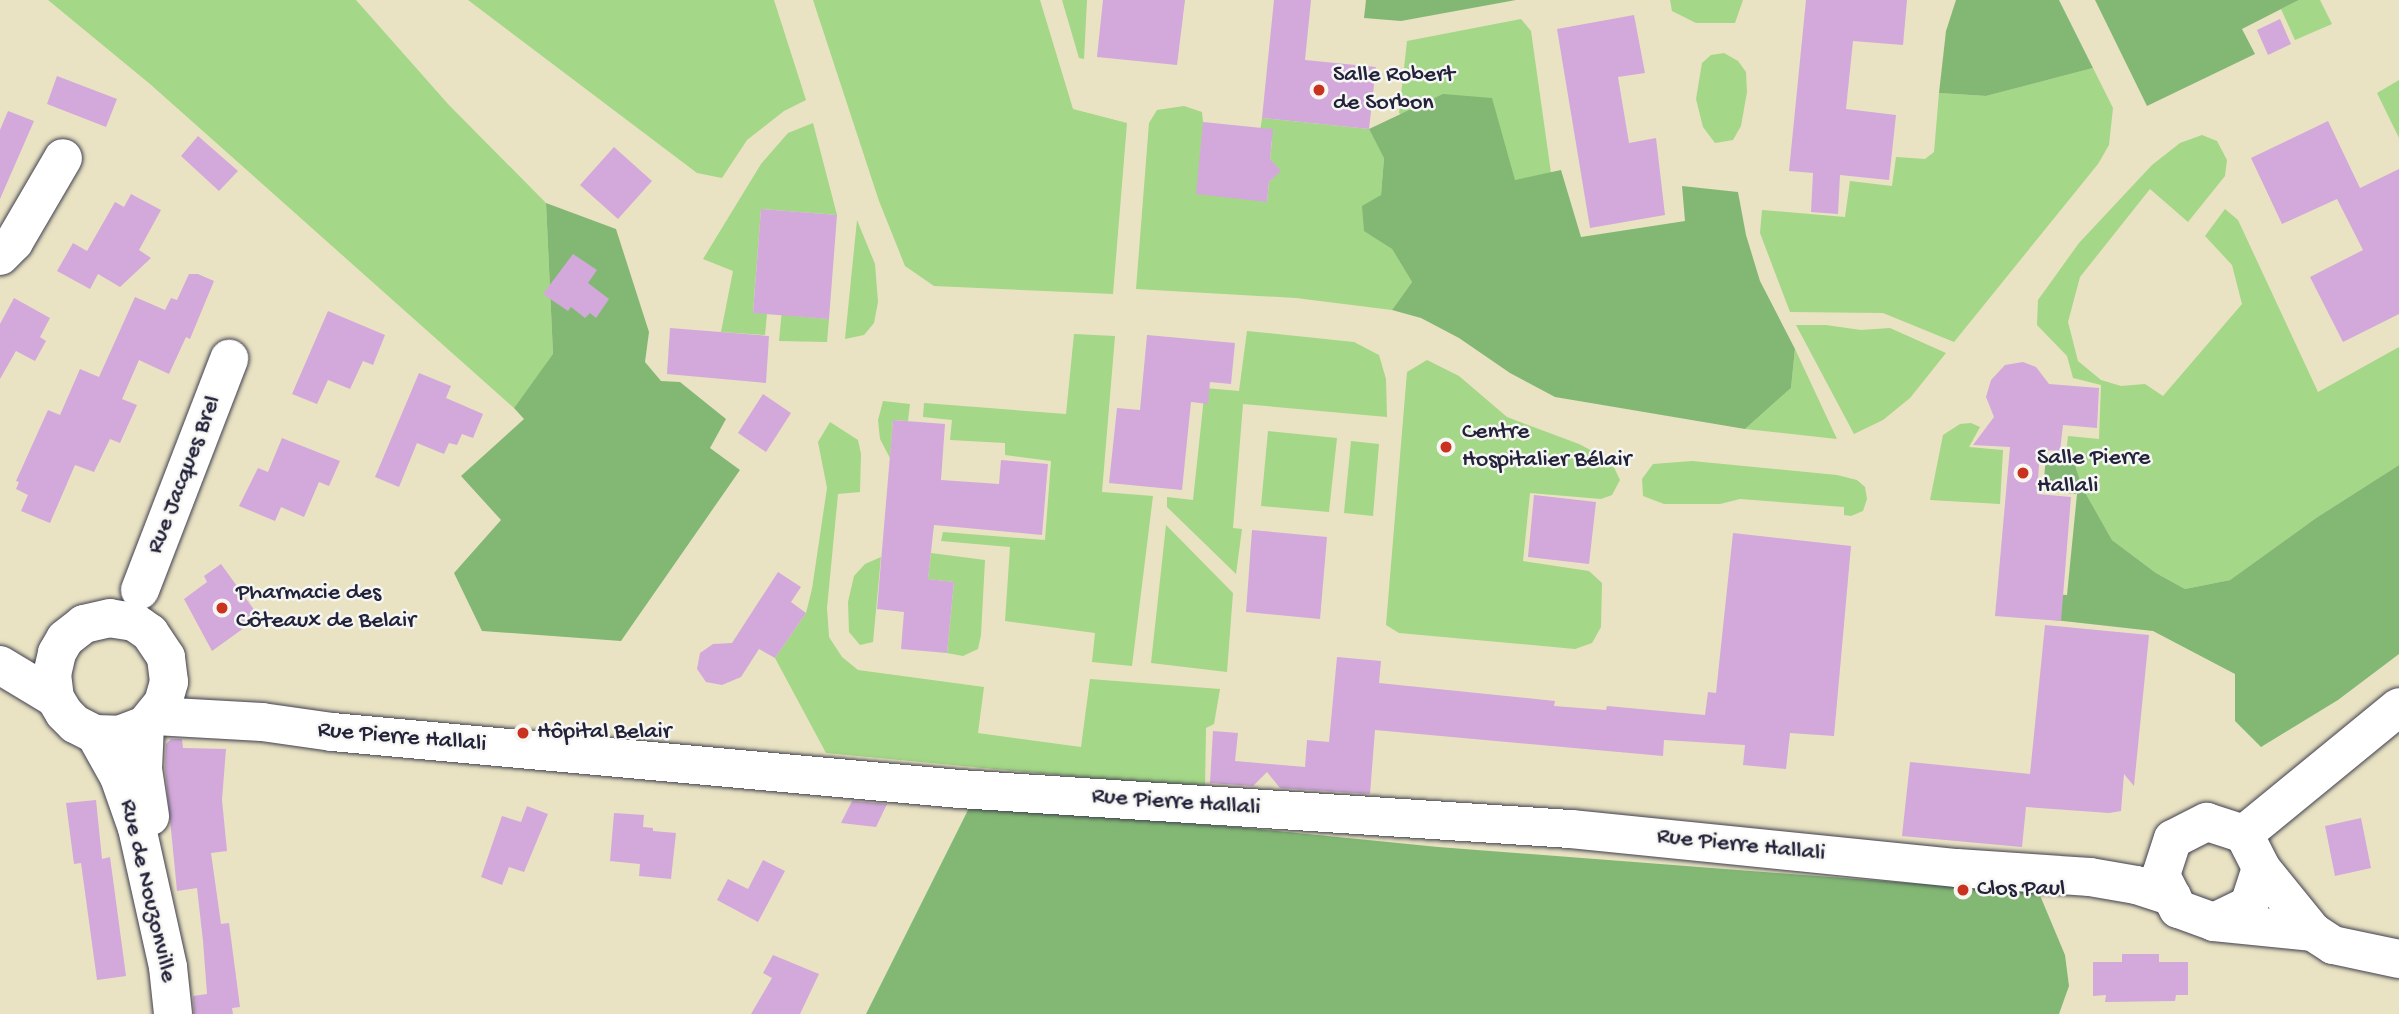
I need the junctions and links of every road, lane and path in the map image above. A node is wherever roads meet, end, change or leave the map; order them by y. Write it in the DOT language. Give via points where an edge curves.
graph roads {
  1 [pos="63,158"];
  2 [pos="0,256"];
  3 [pos="229,359"];
  4 [pos="141,590"];
  5 [pos="100,620"];
  6 [pos="150,633"];
  7 [pos="60,646"];
  8 [pos="0,653"];
  9 [pos="0,665"];
  10 [pos="167,669"];
  11 [pos="55,698"];
  12 [pos="2399,707"];
  13 [pos="150,720"];
  14 [pos="262,722"];
  15 [pos="95,734"];
  16 [pos="2244,834"];
  17 [pos="2174,839"];
  18 [pos="2260,869"];
  19 [pos="2090,877"];
  20 [pos="2172,897"];
  21 [pos="2214,922"];
  22 [pos="2313,932"];
  23 [pos="2399,959"];
  24 [pos="168,967"];
  25 [pos="173,1014"];
  1 -- 2 [label="street" via="14,242"];
  3 -- 4 [label="street, Rue Jacques Brel"];
  4 -- 5 [label="street"];
  4 -- 6 [label="street"];
  5 -- 6 [label="street" via="122,619"];
  5 -- 7 [label="street" via="84,624"];
  6 -- 10 [label="street" via="166,657"];
  7 -- 8 [label="street" via="26,655"];
  7 -- 11 [label="street" via="52,674"];
  9 -- 11 [label="street, Rue de Nouzonville"];
  10 -- 13 [label="street" via="169,682 163,703"];
  10 -- 14 [label="street, Rue Pierre Hallali" via="180,684 202,697"];
  11 -- 15 [label="street, Rue de Nouzonville" via="75,724"];
  12 -- 16 [label="street"];
  13 -- 14 [label="street, Rue Pierre Hallali"];
  13 -- 15 [label="street" via="119,735"];
  13 -- 24 [label="street" via="143,769 166,912"];
  14 -- 19 [label="street, Rue Pierre Hallali" via="332,733 960,789 1570,829"];
  15 -- 24 [label="street, Rue de Nouzonville" via="119,777 137,828"];
  16 -- 17 [label="street" via="2207,822"];
  16 -- 18 [label="street"];
  17 -- 19 [label="street, Rue Pierre Hallali" via="2140,864"];
  17 -- 20 [label="street" via="2161,875"];
  18 -- 21 [label="street" via="2249,905"];
  18 -- 22 [label="street"];
  19 -- 20 [label="street, Rue Pierre Hallali"];
  20 -- 21 [label="street" via="2178,909"];
  21 -- 22 [label="street"];
  22 -- 23 [label="street" via="2333,944"];
  24 -- 25 [label="street, Rue de Nouzonville"];
}
